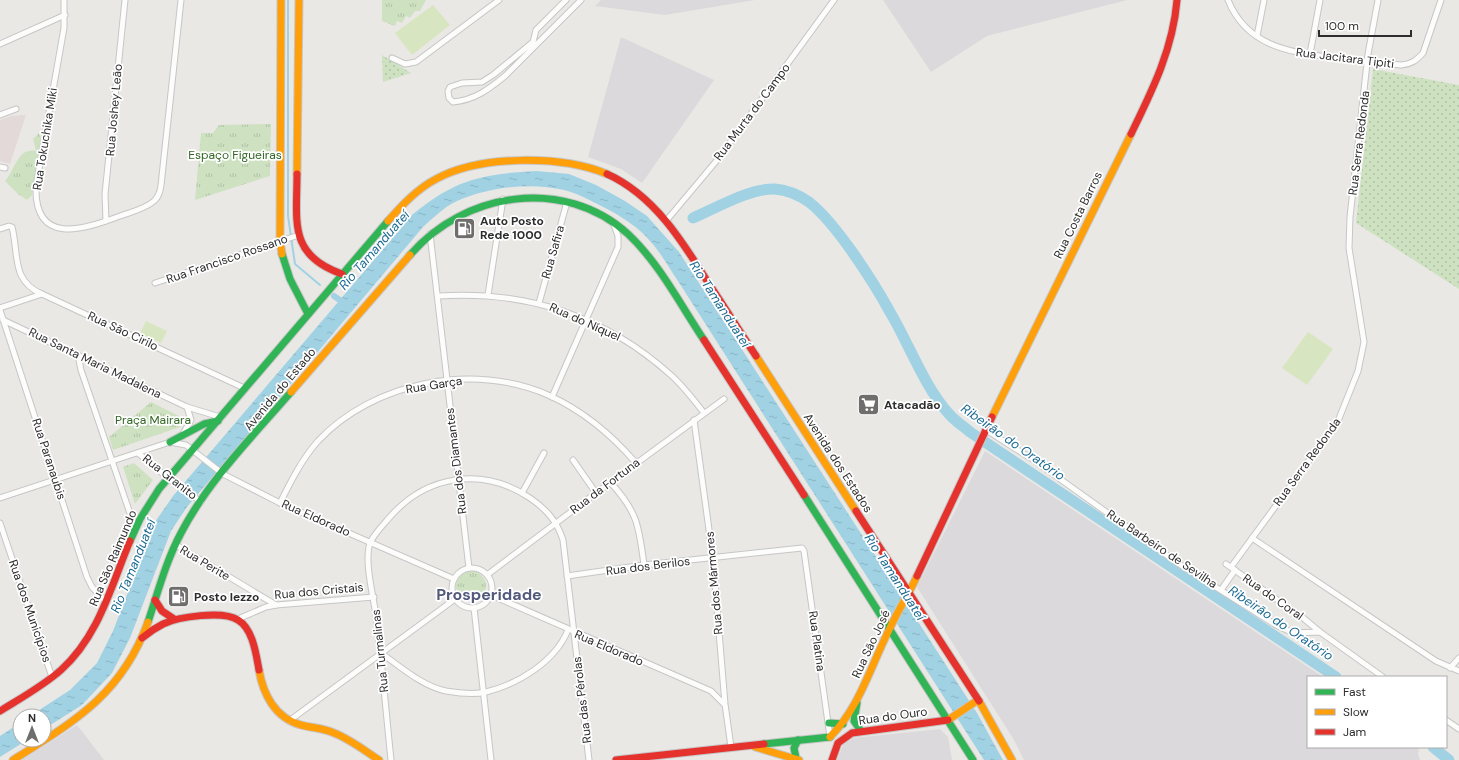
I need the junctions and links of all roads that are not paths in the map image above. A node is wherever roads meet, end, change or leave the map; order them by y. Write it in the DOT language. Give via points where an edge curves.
graph roads {
  1 [pos="64,0"];
  2 [pos="125,0"];
  3 [pos="181,0"];
  4 [pos="281,0"];
  5 [pos="299,0"];
  6 [pos="499,0"];
  7 [pos="566,0"];
  8 [pos="581,0"];
  9 [pos="834,0"];
  10 [pos="1177,0"];
  11 [pos="1228,0"];
  12 [pos="1264,0"];
  13 [pos="1320,0"];
  14 [pos="1378,0"];
  15 [pos="1441,0"];
  16 [pos="65,15"];
  17 [pos="1257,36"];
  18 [pos="0,44"];
  19 [pos="1310,54"];
  20 [pos="392,58"];
  21 [pos="1367,62"];
  22 [pos="16,109"];
  23 [pos="0,115"];
  24 [pos="503,199"];
  25 [pos="567,202"];
  26 [pos="106,221"];
  27 [pos="666,221"];
  28 [pos="614,224"];
  29 [pos="0,229"];
  30 [pos="430,234"];
  31 [pos="298,235"];
  32 [pos="280,241"];
  33 [pos="342,274"];
  34 [pos="156,283"];
  35 [pos="42,294"];
  36 [pos="488,295"];
  37 [pos="438,296"];
  38 [pos="539,303"];
  39 [pos="0,309"];
  40 [pos="308,314"];
  41 [pos="3,320"];
  42 [pos="586,320"];
  43 [pos="78,355"];
  44 [pos="447,381"];
  45 [pos="244,388"];
  46 [pos="552,397"];
  47 [pos="724,399"];
  48 [pos="187,407"];
  49 [pos="704,413"];
  50 [pos="219,419"];
  51 [pos="694,420"];
  52 [pos="985,432"];
  53 [pos="173,440"];
  54 [pos="977,447"];
  55 [pos="193,450"];
  56 [pos="138,453"];
  57 [pos="544,453"];
  58 [pos="573,460"];
  59 [pos="112,461"];
  60 [pos="636,463"];
  61 [pos="221,472"];
  62 [pos="168,478"];
  63 [pos="56,479"];
  64 [pos="458,479"];
  65 [pos="610,482"];
  66 [pos="522,493"];
  67 [pos="596,493"];
  68 [pos="0,498"];
  69 [pos="198,500"];
  70 [pos="280,503"];
  71 [pos="0,523"];
  72 [pos="557,523"];
  73 [pos="135,528"];
  74 [pos="1252,538"];
  75 [pos="370,543"];
  76 [pos="176,545"];
  77 [pos="800,548"];
  78 [pos="713,559"];
  79 [pos="1226,564"];
  80 [pos="644,565"];
  81 [pos="469,568"];
  82 [pos="1233,568"];
  83 [pos="487,575"];
  84 [pos="567,576"];
  85 [pos="454,579"];
  86 [pos="1221,590"];
  87 [pos="491,595"];
  88 [pos="908,596"];
  89 [pos="374,597"];
  90 [pos="155,600"];
  91 [pos="455,600"];
  92 [pos="106,602"];
  93 [pos="276,605"];
  94 [pos="474,608"];
  95 [pos="174,619"];
  96 [pos="238,619"];
  97 [pos="890,627"];
  98 [pos="568,630"];
  99 [pos="574,632"];
  100 [pos="1320,632"];
  101 [pos="141,639"];
  102 [pos="380,654"];
  103 [pos="1459,658"];
  104 [pos="1450,668"];
  105 [pos="1459,671"];
  106 [pos="1383,676"];
  107 [pos="52,677"];
  108 [pos="485,692"];
  109 [pos="859,695"];
  110 [pos="975,702"];
  111 [pos="725,704"];
  112 [pos="0,712"];
  113 [pos="951,718"];
  114 [pos="290,721"];
  115 [pos="1447,721"];
  116 [pos="829,723"];
  117 [pos="843,724"];
  118 [pos="1459,729"];
  119 [pos="861,731"];
  120 [pos="830,737"];
  121 [pos="798,740"];
  122 [pos="748,745"];
  123 [pos="731,747"];
  124 [pos="798,759"];
  125 [pos="13,760"];
  126 [pos="379,760"];
  127 [pos="391,760"];
  128 [pos="491,760"];
  129 [pos="589,760"];
  130 [pos="616,760"];
  131 [pos="832,760"];
  132 [pos="973,760"];
  133 [pos="1012,760"];
  1 -- 16 [label="street, Rua Tokuchika Miki"];
  2 -- 26 [label="street, Rua Joshey Leão" via="105,194"];
  3 -- 26 [label="street, Rua Tokuchika Miki" via="158,197 147,206"];
  4 -- 32 [label="main road"];
  5 -- 31 [label="main road"];
  6 -- 20 [label="street" via="416,62 406,64"];
  7 -- 8 [label="street" via="536,30 533,42 524,51 482,82 462,83 450,87 449,98 453,102 465,101 479,96 492,87"];
  9 -- 27 [label="street, Rua Murta do Campo" via="722,153"];
  10 -- 52 [label="main road, Rua Costa Barros" via="1170,46 1155,84"];
  11 -- 17 [label="street, Rua Jacitara Tipiti" via="1238,18"];
  12 -- 17 [label="street"];
  13 -- 19 [label="street"];
  14 -- 21 [label="street, Rua Serra Redonda"];
  15 -- 21 [label="street, Rua Jacitara Tipiti" via="1426,46 1417,60 1401,65"];
  16 -- 18 [label="street"];
  16 -- 26 [label="street, Rua Tokuchika Miki" via="36,186 36,206 39,214 56,227 70,230"];
  17 -- 19 [label="street, Rua Jacitara Tipiti" via="1279,48"];
  19 -- 21 [label="street, Rua Jacitara Tipiti"];
  21 -- 74 [label="street, Rua Serra Redonda" via="1349,233 1350,262 1364,342 1360,364 1338,422"];
  22 -- 23 [label="street"];
  24 -- 25 [label="main road, Avenida do Estado" via="537,197"];
  24 -- 30 [label="main road, Avenida do Estado" via="474,208"];
  24 -- 36 [label="street"];
  25 -- 28 [label="main road, Avenida do Estado" via="600,215"];
  25 -- 38 [label="street, Rua Safira"];
  27 -- 33 [label="main road" via="638,193 618,179 592,168 556,162 493,163 469,167 438,178 416,191"];
  27 -- 88 [label="main road, Avenida dos Estados" via="696,262"];
  28 -- 42 [label="street" via="618,247"];
  28 -- 97 [label="main road, Avenida do Estado" via="653,262"];
  29 -- 35 [label="street, Rua São Cirilo" via="11,226 20,272 28,285"];
  30 -- 37 [label="street, Rua dos Diamantes"];
  30 -- 61 [label="main road, Avenida do Estado"];
  31 -- 32 [label="street, Rua Francisco Rossano"];
  31 -- 33 [label="main road" via="310,258 323,267"];
  32 -- 34 [label="street, Rua Francisco Rossano"];
  32 -- 40 [label="main road" via="287,273"];
  33 -- 40 [label="main road, Rua São Raimundo"];
  35 -- 39 [label="street"];
  35 -- 45 [label="street, Rua São Cirilo"];
  36 -- 37 [label="street, Rua do Níquel"];
  36 -- 38 [label="street, Rua do Níquel"];
  37 -- 44 [label="street, Rua dos Diamantes"];
  38 -- 42 [label="street, Rua do Níquel"];
  39 -- 41 [label="street, Rua Paranaubis"];
  40 -- 45 [label="main road, Rua São Raimundo"];
  41 -- 43 [label="street, Rua Santa Maria Madalena"];
  41 -- 63 [label="street, Rua Paranaubis"];
  42 -- 46 [label="street"];
  42 -- 49 [label="street, Rua do Níquel" via="630,342 673,376"];
  43 -- 48 [label="street, Rua Santa Maria Madalena"];
  43 -- 59 [label="street"];
  44 -- 46 [label="street, Rua Garça" via="506,383"];
  44 -- 64 [label="street, Rua dos Diamantes"];
  44 -- 70 [label="street, Rua Garça" via="384,396 337,424 306,456"];
  45 -- 50 [label="main road, Rua São Raimundo"];
  46 -- 60 [label="street, Rua Garça" via="583,414 606,431"];
  47 -- 49 [label="street, Rua da Fortuna"];
  48 -- 50 [label="street, Rua Santa Maria Madalena"];
  48 -- 53 [label="street" via="191,420 187,428"];
  49 -- 51 [label="street, Rua da Fortuna"];
  50 -- 53 [label="main road"];
  50 -- 55 [label="main road, Rua São Raimundo"];
  51 -- 60 [label="street, Rua da Fortuna"];
  51 -- 78 [label="street, Rua dos Mármores"];
  52 -- 54 [label="main road, Rua Costa Barros"];
  52 -- 86 [label="street, Rua Barbeiro de Sevilha" via="1032,459"];
  53 -- 55 [label="street"];
  53 -- 56 [label="street, Rua Granito"];
  54 -- 88 [label="main road, Rua São José"];
  55 -- 61 [label="street"];
  55 -- 62 [label="main road, Rua São Raimundo"];
  56 -- 59 [label="street, Rua Granito"];
  56 -- 62 [label="street, Rua Granito"];
  57 -- 66 [label="street"];
  58 -- 67 [label="street"];
  59 -- 63 [label="street, Rua Granito"];
  59 -- 73 [label="street"];
  60 -- 65 [label="street, Rua da Fortuna"];
  61 -- 69 [label="main road, Avenida do Estado"];
  61 -- 70 [label="street, Rua Eldorado"];
  62 -- 69 [label="street, Rua Granito"];
  62 -- 73 [label="main road, Rua São Raimundo" via="147,506"];
  63 -- 68 [label="street, Rua Granito"];
  63 -- 92 [label="street, Rua Paranaubis" via="87,577 92,587"];
  64 -- 66 [label="street" via="488,480"];
  64 -- 75 [label="street" via="431,487 409,498 397,508"];
  64 -- 81 [label="street, Rua dos Diamantes"];
  65 -- 67 [label="street, Rua da Fortuna"];
  65 -- 80 [label="street" via="625,499 636,518"];
  66 -- 72 [label="street" via="537,503"];
  67 -- 72 [label="street, Rua da Fortuna"];
  69 -- 76 [label="main road, Avenida do Estado"];
  70 -- 75 [label="street, Rua Eldorado"];
  71 -- 107 [label="street, Rua dos Municípios"];
  72 -- 83 [label="street, Rua da Fortuna"];
  72 -- 84 [label="street, Rua das Pérolas" via="563,540"];
  73 -- 92 [label="main road, Rua São Raimundo"];
  74 -- 82 [label="street, Rua Serra Redonda"];
  74 -- 104 [label="street"];
  75 -- 85 [label="street, Rua Eldorado"];
  75 -- 89 [label="street, Rua Turmalinas" via="369,562"];
  76 -- 90 [label="main road, Avenida do Estado"];
  76 -- 93 [label="street, Rua Perite"];
  77 -- 78 [label="street, Rua dos Berilos"];
  77 -- 116 [label="street, Rua Platina" via="804,551"];
  78 -- 80 [label="street, Rua dos Berilos"];
  78 -- 111 [label="street, Rua dos Mármores"];
  79 -- 82 [label="street, Rua do Coral"];
  80 -- 84 [label="street, Rua dos Berilos"];
  81 -- 83 [label="street"];
  81 -- 85 [label="street"];
  82 -- 86 [label="street, Rua Serra Redonda"];
  82 -- 100 [label="street, Rua do Coral"];
  83 -- 87 [label="street" via="492,585"];
  84 -- 99 [label="street, Rua das Pérolas"];
  85 -- 91 [label="street" via="452,586"];
  86 -- 100 [label="street, Rua Barbeiro de Sevilha" via="1288,631"];
  87 -- 94 [label="street" via="484,604"];
  87 -- 98 [label="street, Rua Eldorado"];
  88 -- 97 [label="main road, Rua São José"];
  88 -- 110 [label="main road, Avenida dos Estados"];
  89 -- 93 [label="street, Rua dos Cristais"];
  89 -- 102 [label="street, Rua Turmalinas"];
  90 -- 95 [label="main road" via="162,611"];
  90 -- 101 [label="main road, Avenida do Estado"];
  91 -- 94 [label="street" via="464,606"];
  91 -- 102 [label="street"];
  92 -- 107 [label="main road, Rua São Raimundo" via="87,640 70,662"];
  93 -- 96 [label="street, Rua dos Cristais"];
  94 -- 108 [label="street"];
  95 -- 96 [label="main road" via="221,615"];
  95 -- 101 [label="main road" via="157,626"];
  96 -- 114 [label="main road" via="250,635 262,685 270,703"];
  97 -- 109 [label="main road, Rua São José"];
  97 -- 113 [label="main road"];
  98 -- 99 [label="street, Rua Eldorado"];
  98 -- 108 [label="street" via="565,638 550,655 530,673 516,682"];
  99 -- 111 [label="street, Rua Eldorado" via="711,691"];
  99 -- 129 [label="street, Rua das Pérolas"];
  100 -- 106 [label="street"];
  101 -- 125 [label="main road, Avenida do Estado" via="118,680 99,702"];
  102 -- 108 [label="street" via="426,684 446,691"];
  102 -- 114 [label="street"];
  102 -- 127 [label="street, Rua Turmalinas"];
  103 -- 104 [label="street"];
  104 -- 105 [label="street"];
  107 -- 112 [label="main road, Rua São Raimundo"];
  108 -- 128 [label="street"];
  109 -- 117 [label="main road, Rua São José"];
  109 -- 119 [label="main road" via="854,722"];
  110 -- 113 [label="main road"];
  110 -- 133 [label="main road, Avenida dos Estados"];
  111 -- 123 [label="street, Rua dos Mármores"];
  113 -- 119 [label="main road, Rua do Ouro"];
  113 -- 132 [label="main road"];
  114 -- 126 [label="main road" via="296,725 336,734"];
  115 -- 118 [label="street"];
  116 -- 117 [label="main road"];
  116 -- 120 [label="street, Rua Platina"];
  117 -- 120 [label="main road, Rua São José"];
  119 -- 131 [label="main road, Rua do Ouro" via="840,740"];
  120 -- 121 [label="main road"];
  120 -- 131 [label="main road"];
  121 -- 122 [label="main road"];
  121 -- 124 [label="main road" via="794,748"];
  122 -- 123 [label="main road"];
  122 -- 124 [label="main road"];
  123 -- 130 [label="main road"];
}
